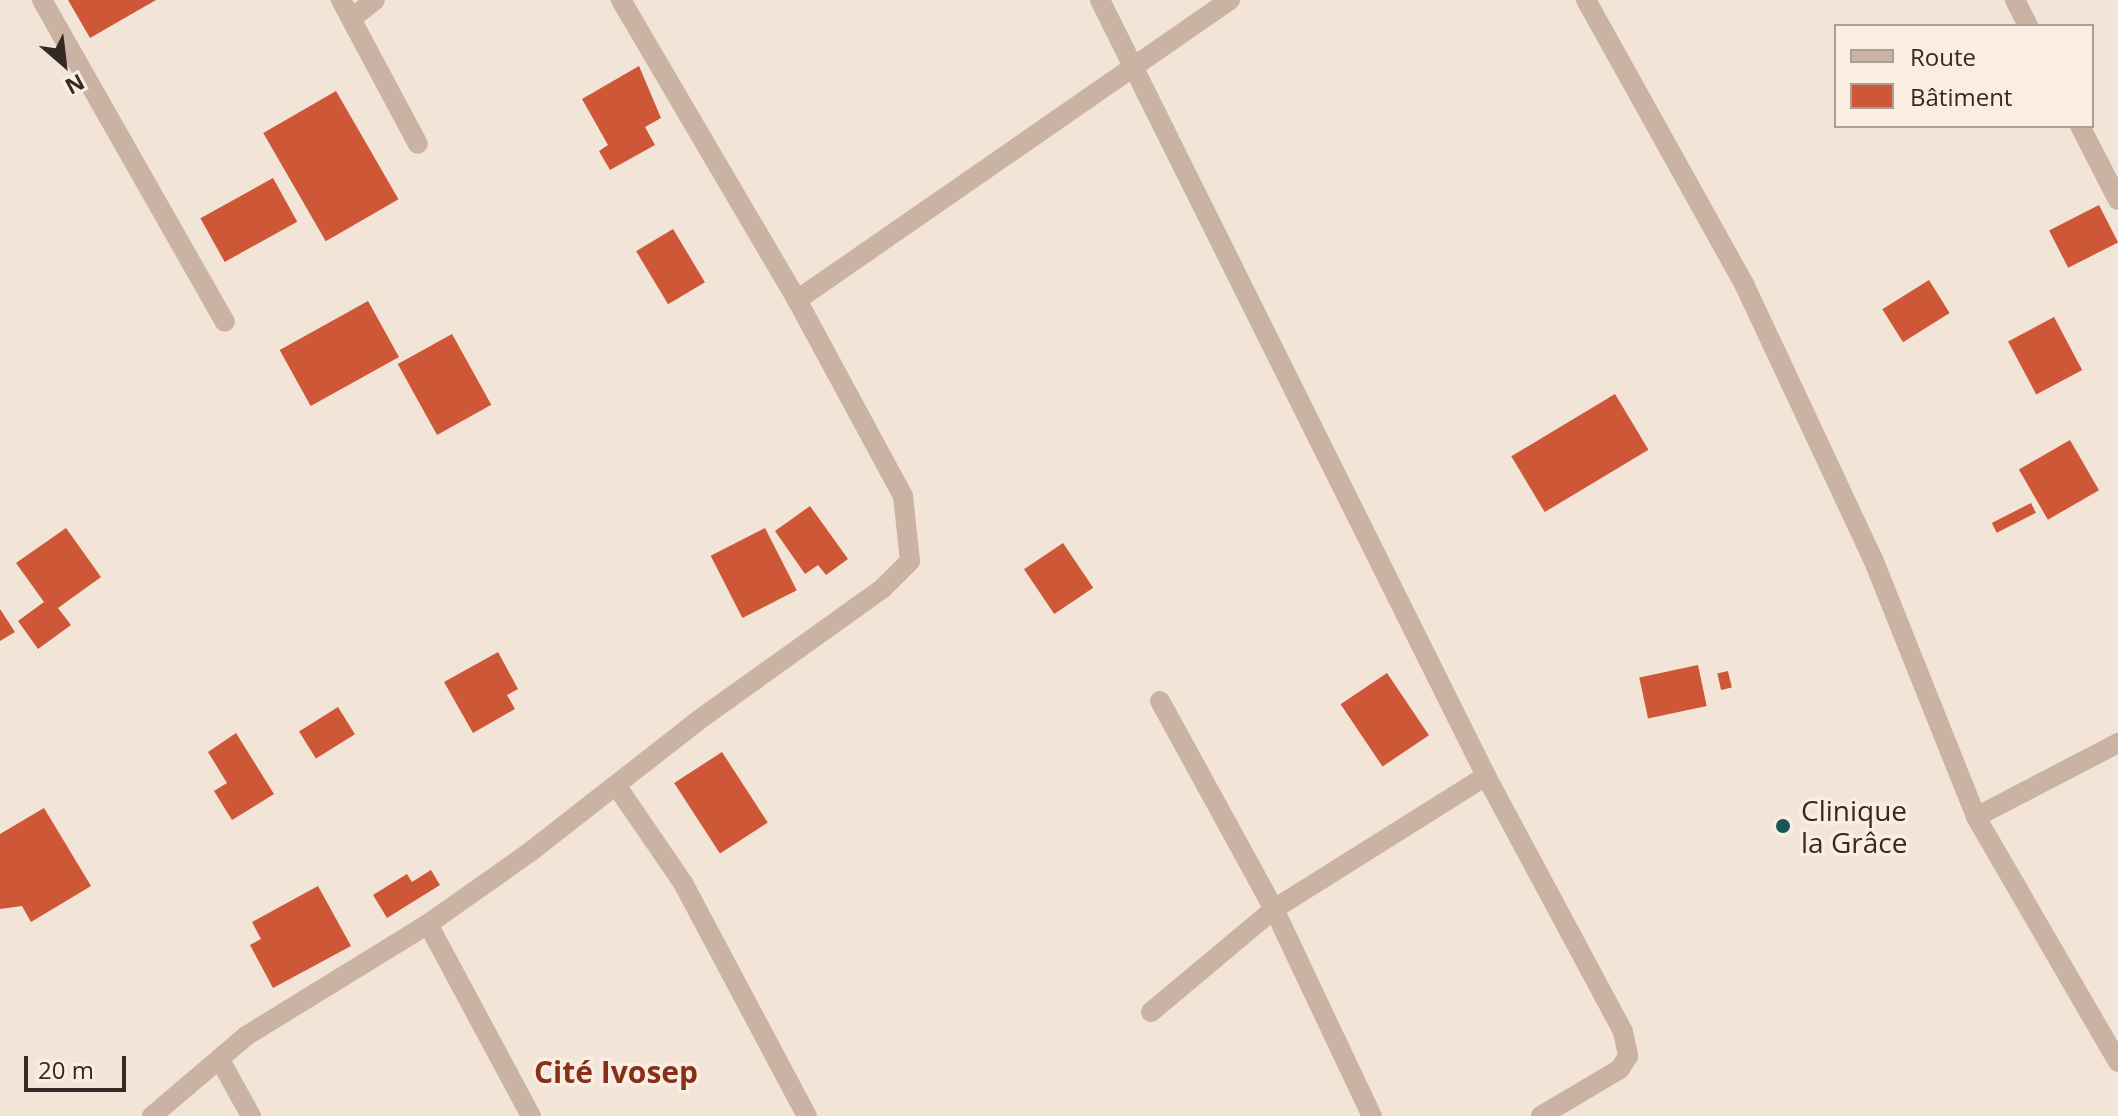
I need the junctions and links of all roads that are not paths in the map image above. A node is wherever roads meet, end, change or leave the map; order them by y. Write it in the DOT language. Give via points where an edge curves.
graph roads {
  1 [pos="42,0"];
  2 [pos="341,0"];
  3 [pos="375,0"];
  4 [pos="621,0"];
  5 [pos="1100,0"];
  6 [pos="1230,0"];
  7 [pos="1586,0"];
  8 [pos="2015,0"];
  9 [pos="352,18"];
  10 [pos="2027,24"];
  11 [pos="1135,63"];
  12 [pos="2081,128"];
  13 [pos="418,144"];
  14 [pos="2118,200"];
  15 [pos="797,300"];
  16 [pos="225,322"];
  17 [pos="1160,701"];
  18 [pos="2118,743"];
  19 [pos="1486,776"];
  20 [pos="618,788"];
  21 [pos="1976,817"];
  22 [pos="1274,909"];
  23 [pos="428,924"];
  24 [pos="1151,1012"];
  25 [pos="220,1060"];
  26 [pos="2118,1062"];
  27 [pos="152,1116"];
  28 [pos="251,1116"];
  29 [pos="531,1116"];
  30 [pos="807,1116"];
  31 [pos="1372,1116"];
  32 [pos="1541,1116"];
  1 -- 16 [label="street"];
  2 -- 9 [label="street"];
  3 -- 9 [label="street"];
  4 -- 15 [label="street"];
  5 -- 11 [label="street"];
  6 -- 11 [label="street"];
  7 -- 21 [label="street" via="1745,286 1873,559"];
  8 -- 10 [label="street"];
  9 -- 13 [label="street"];
  11 -- 15 [label="street"];
  11 -- 19 [label="street"];
  12 -- 14 [label="street"];
  15 -- 20 [label="street" via="903,496 910,561 883,588 703,717"];
  17 -- 22 [label="street"];
  18 -- 21 [label="street"];
  19 -- 22 [label="street"];
  19 -- 32 [label="street" via="1623,1032 1628,1056 1620,1069"];
  20 -- 23 [label="street"];
  20 -- 30 [label="street" via="683,883"];
  21 -- 26 [label="street"];
  22 -- 24 [label="street"];
  22 -- 31 [label="street"];
  23 -- 25 [label="street" via="246,1036"];
  23 -- 29 [label="street"];
  25 -- 27 [label="street"];
  25 -- 28 [label="street"];
}
